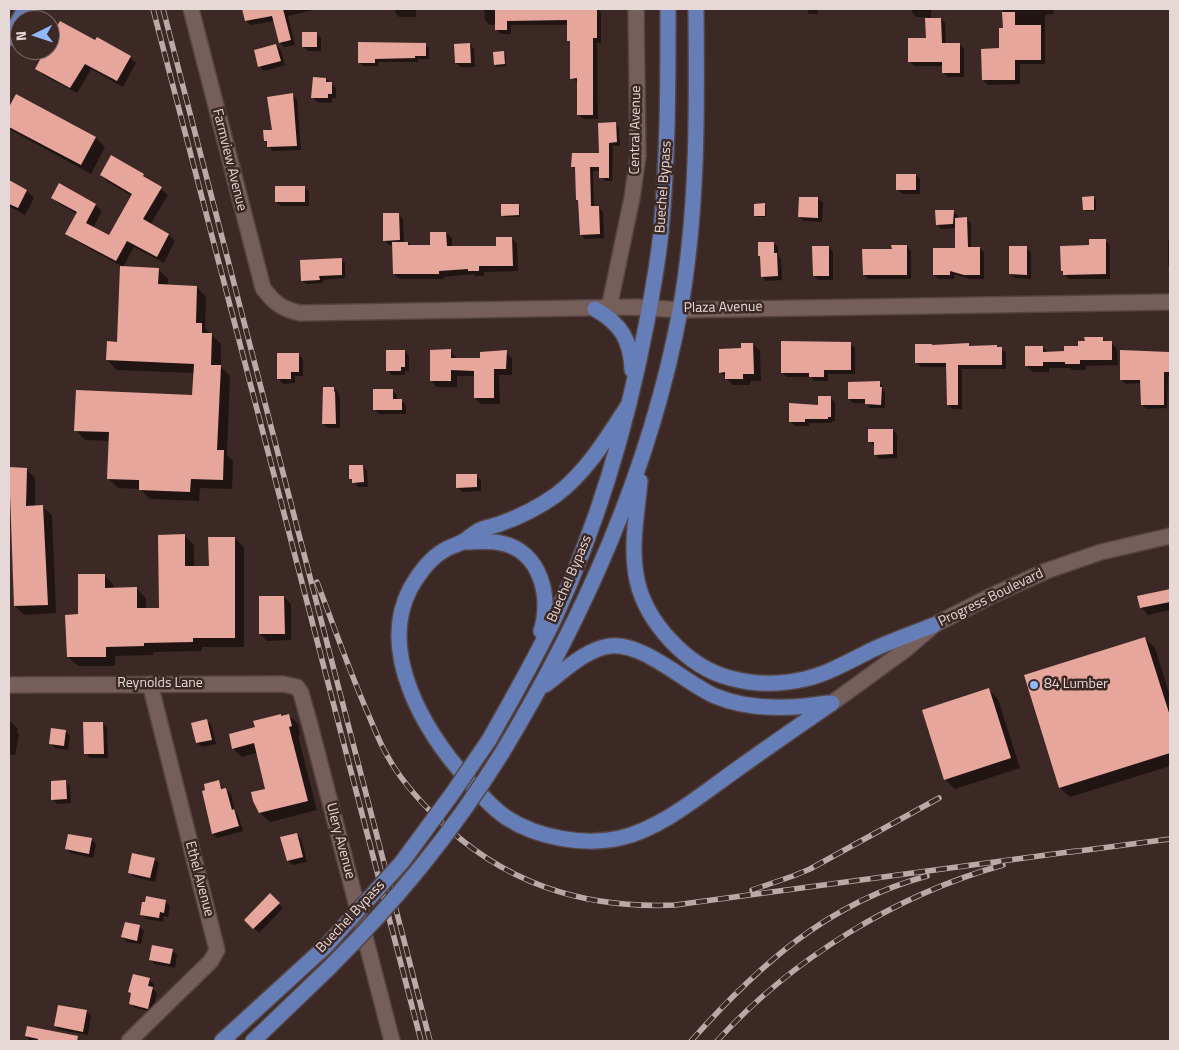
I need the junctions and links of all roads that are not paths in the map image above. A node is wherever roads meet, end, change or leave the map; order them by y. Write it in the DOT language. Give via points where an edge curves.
graph roads {
  1 [pos="25,9"];
  2 [pos="191,9"];
  3 [pos="636,9"];
  4 [pos="668,9"];
  5 [pos="696,9"];
  6 [pos="9,38"];
  7 [pos="1170,302"];
  8 [pos="278,305"];
  9 [pos="602,308"];
  10 [pos="649,309"];
  11 [pos="680,310"];
  12 [pos="633,387"];
  13 [pos="629,404"];
  14 [pos="642,460"];
  15 [pos="1170,536"];
  16 [pos="462,542"];
  17 [pos="934,625"];
  18 [pos="531,665"];
  19 [pos="150,684"];
  20 [pos="9,685"];
  21 [pos="541,688"];
  22 [pos="303,698"];
  23 [pos="832,703"];
  24 [pos="129,1041"];
  25 [pos="222,1041"];
  26 [pos="253,1041"];
  27 [pos="392,1041"];
  1 -- 6 [label="main road"];
  2 -- 8 [label="street, Farmview Avenue" via="256,264 264,288"];
  3 -- 9 [label="street, Central Avenue" via="638,156 632,198"];
  4 -- 10 [label="main road, Buechel Bypass" via="668,135 660,233"];
  5 -- 11 [label="main road, Buechel Bypass" via="694,183"];
  7 -- 11 [label="street, Plaza Avenue"];
  8 -- 9 [label="street, Plaza Avenue" via="300,313"];
  9 -- 10 [label="street, Plaza Avenue"];
  9 -- 12 [label="main road" via="625,337 632,357"];
  10 -- 11 [label="street, Plaza Avenue"];
  10 -- 12 [label="main road, Buechel Bypass"];
  11 -- 14 [label="main road, Buechel Bypass"];
  12 -- 13 [label="main road, Buechel Bypass"];
  13 -- 16 [label="main road" via="589,462 558,494 523,515 480,530"];
  13 -- 18 [label="main road, Buechel Bypass" via="589,534"];
  14 -- 17 [label="main road" via="633,550 638,582 650,613 663,632 687,655 713,671 728,678 767,684 804,680"];
  14 -- 21 [label="main road, Buechel Bypass" via="603,558"];
  15 -- 17 [label="street, Progress Boulevard" via="1101,552 1046,571"];
  16 -- 18 [label="main road" via="502,543 526,556 536,568 546,608"];
  16 -- 23 [label="main road" via="434,557 410,590 402,615 401,659 422,717 444,751 494,808 519,825 552,836 584,840 609,840 639,832 680,809"];
  17 -- 23 [label="street, Progress Boulevard"];
  18 -- 25 [label="main road, Buechel Bypass, bridge" via="489,740 402,862 326,946"];
  19 -- 20 [label="street, Reynolds Lane"];
  19 -- 22 [label="street, Reynolds Lane" via="284,684 297,687"];
  19 -- 24 [label="street, Ethel Avenue" via="217,950 211,961"];
  21 -- 23 [label="main road" via="599,648 627,646 705,691 732,701 776,708"];
  21 -- 26 [label="main road, Buechel Bypass, bridge" via="459,820 428,860 376,921"];
  22 -- 27 [label="street, Ulery Avenue"];
}
